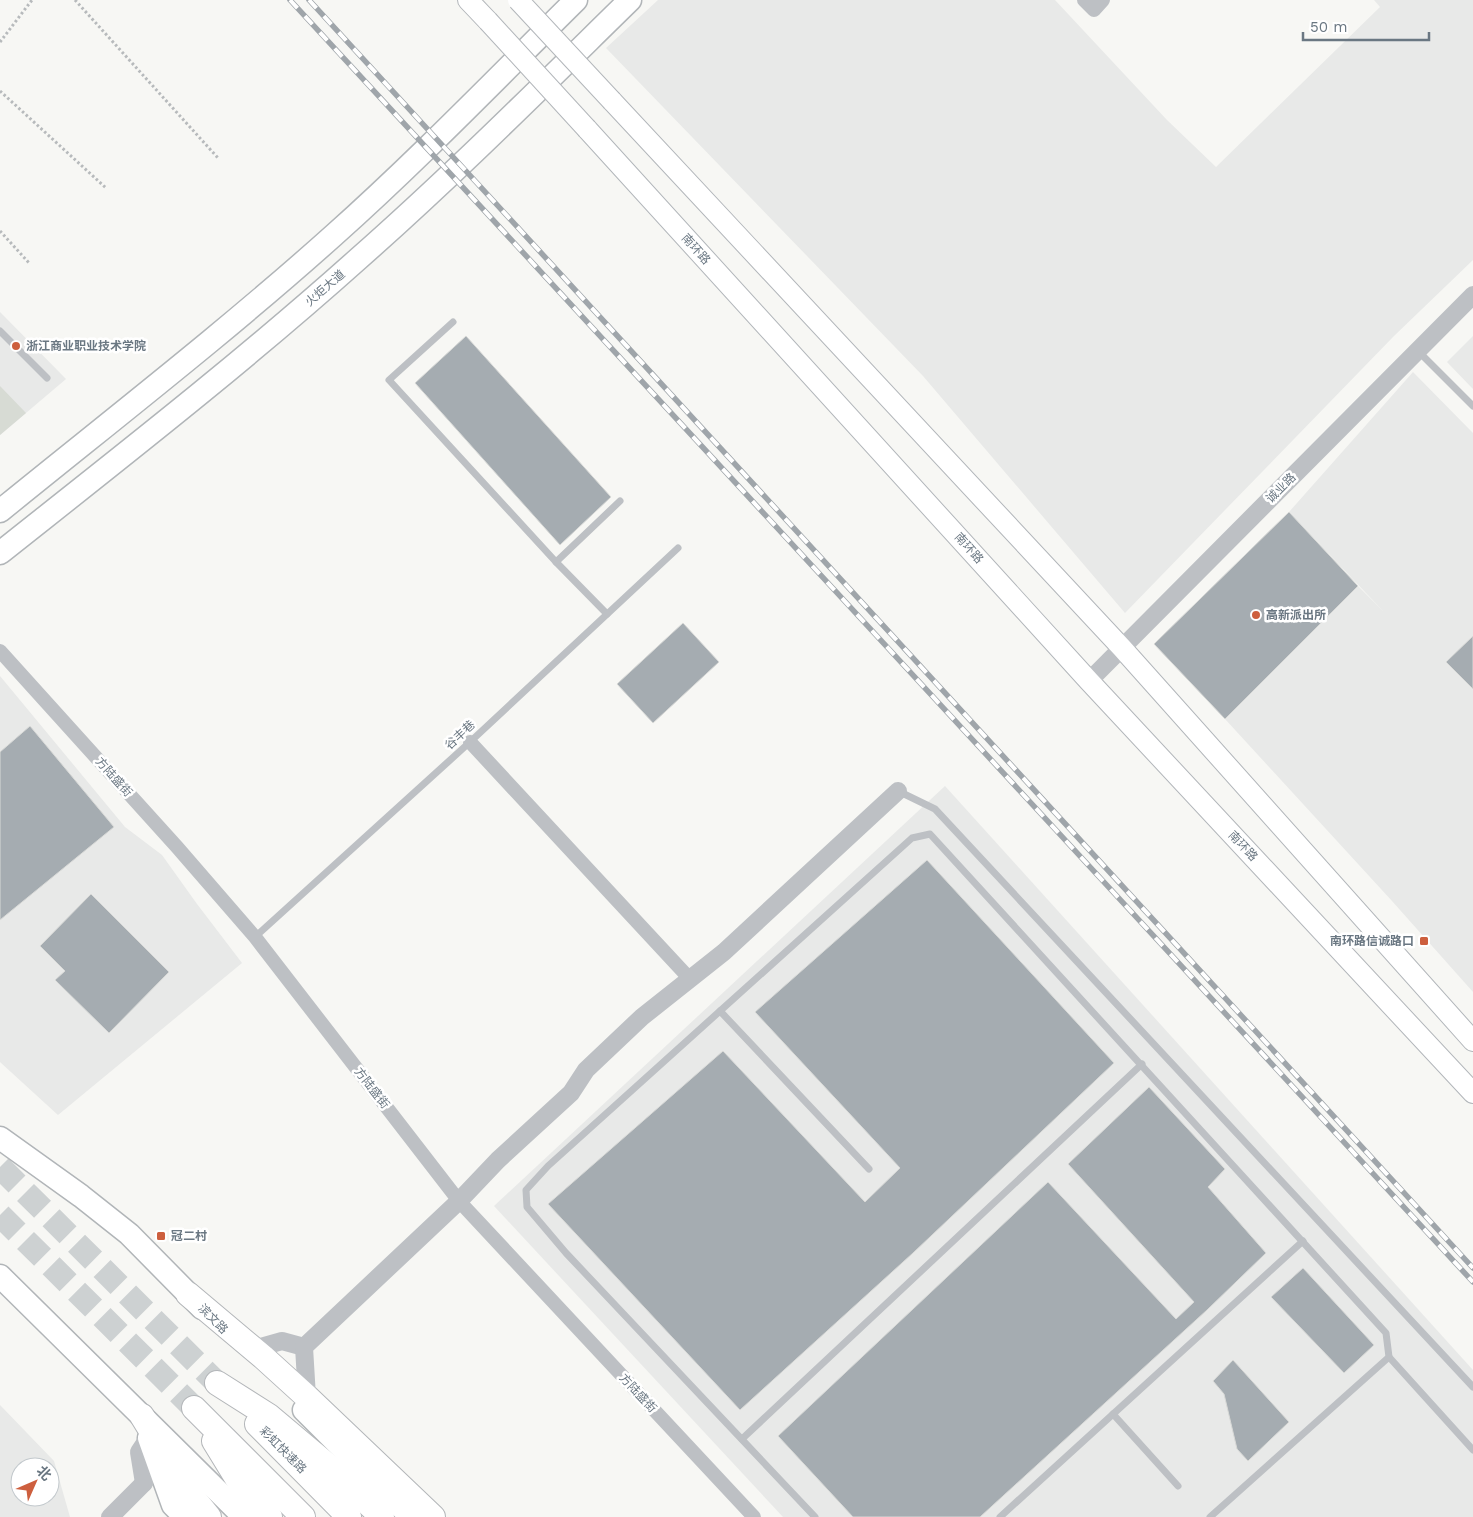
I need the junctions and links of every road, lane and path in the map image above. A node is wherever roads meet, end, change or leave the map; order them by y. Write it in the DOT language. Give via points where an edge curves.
graph roads {
  1 [pos="32,0"];
  2 [pos="75,0"];
  3 [pos="468,0"];
  4 [pos="518,0"];
  5 [pos="576,0"];
  6 [pos="630,0"];
  7 [pos="1084,0"];
  8 [pos="1103,0"];
  9 [pos="0,42"];
  10 [pos="0,91"];
  11 [pos="218,158"];
  12 [pos="106,188"];
  13 [pos="0,231"];
  14 [pos="30,264"];
  15 [pos="1473,295"];
  16 [pos="453,322"];
  17 [pos="0,331"];
  18 [pos="1418,350"];
  19 [pos="47,378"];
  20 [pos="1473,406"];
  21 [pos="620,501"];
  22 [pos="0,511"];
  23 [pos="678,548"];
  24 [pos="0,553"];
  25 [pos="556,562"];
  26 [pos="606,614"];
  27 [pos="1122,648"];
  28 [pos="0,651"];
  29 [pos="1089,681"];
  30 [pos="470,742"];
  31 [pos="898,791"];
  32 [pos="255,937"];
  33 [pos="690,979"];
  34 [pos="720,1011"];
  35 [pos="1473,1041"];
  36 [pos="1142,1064"];
  37 [pos="1473,1093"];
  38 [pos="0,1138"];
  39 [pos="869,1169"];
  40 [pos="459,1202"];
  41 [pos="1303,1241"];
  42 [pos="0,1276"];
  43 [pos="188,1294"];
  44 [pos="304,1347"];
  45 [pos="253,1348"];
  46 [pos="1389,1357"];
  47 [pos="1473,1387"];
  48 [pos="307,1397"];
  49 [pos="1113,1414"];
  50 [pos="145,1426"];
  51 [pos="742,1439"];
  52 [pos="1473,1450"];
  53 [pos="144,1483"];
  54 [pos="1178,1486"];
  55 [pos="169,1496"];
  56 [pos="1215,1515"];
  57 [pos="110,1517"];
  58 [pos="185,1517"];
  59 [pos="209,1517"];
  60 [pos="244,1517"];
  61 [pos="270,1517"];
  62 [pos="303,1517"];
  63 [pos="348,1517"];
  64 [pos="382,1517"];
  65 [pos="412,1517"];
  66 [pos="432,1517"];
  67 [pos="754,1517"];
  68 [pos="815,1517"];
  69 [pos="1000,1517"];
  1 -- 9 [label="path"];
  2 -- 11 [label="path"];
  3 -- 29 [label="main road, 南环路, bridge"];
  4 -- 27 [label="main road, bridge"];
  5 -- 22 [label="main road" via="336,233"];
  6 -- 24 [label="main road, 火炬大道" via="498,130 359,258 235,366"];
  7 -- 8 [label="street" via="1094,10"];
  10 -- 12 [label="path"];
  13 -- 14 [label="path"];
  15 -- 18 [label="street, 诚业路"];
  16 -- 25 [label="lane" via="389,380"];
  17 -- 19 [label="lane"];
  18 -- 20 [label="lane"];
  18 -- 27 [label="street, 诚业路"];
  21 -- 25 [label="lane"];
  23 -- 26 [label="lane, 谷丰巷"];
  25 -- 26 [label="lane"];
  26 -- 30 [label="lane, 谷丰巷"];
  27 -- 29 [label="street, 诚业路"];
  27 -- 35 [label="main road"];
  28 -- 32 [label="street, 方陆盛街"];
  29 -- 37 [label="main road, 南环路"];
  30 -- 32 [label="lane, 谷丰巷"];
  30 -- 33 [label="street"];
  31 -- 33 [label="street" via="724,952"];
  31 -- 47 [label="lane" via="935,809"];
  32 -- 40 [label="street, 方陆盛街"];
  33 -- 40 [label="street" via="642,1017 586,1070 571,1093 498,1160"];
  34 -- 36 [label="lane" via="912,838 930,834"];
  34 -- 39 [label="lane"];
  34 -- 51 [label="lane" via="548,1166 526,1190 527,1207 566,1253"];
  36 -- 41 [label="lane"];
  36 -- 51 [label="lane"];
  38 -- 43 [label="main road, 滨文路" via="48,1170 122,1229"];
  40 -- 44 [label="street"];
  40 -- 67 [label="street, 方陆盛街"];
  41 -- 46 [label="lane" via="1386,1333"];
  41 -- 49 [label="lane"];
  42 -- 50 [label="main road"];
  43 -- 45 [label="highway"];
  43 -- 65 [label="main road, 滨文路"];
  44 -- 45 [label="street" via="282,1342"];
  44 -- 48 [label="street"];
  45 -- 48 [label="highway"];
  46 -- 52 [label="lane"];
  46 -- 56 [label="lane"];
  48 -- 66 [label="highway"];
  49 -- 54 [label="lane"];
  49 -- 69 [label="lane"];
  50 -- 53 [label="street" via="139,1452"];
  50 -- 55 [label="main road"];
  50 -- 59 [label="highway"];
  50 -- 60 [label="main road"];
  51 -- 68 [label="lane"];
  53 -- 55 [label="street"];
  53 -- 57 [label="street"];
  55 -- 58 [label="main road"];
  61 -- 62 [label="highway" via="244,1490 194,1408"];
  63 -- 64 [label="highway, 彩虹快速路" via="217,1383 276,1422"];
}
